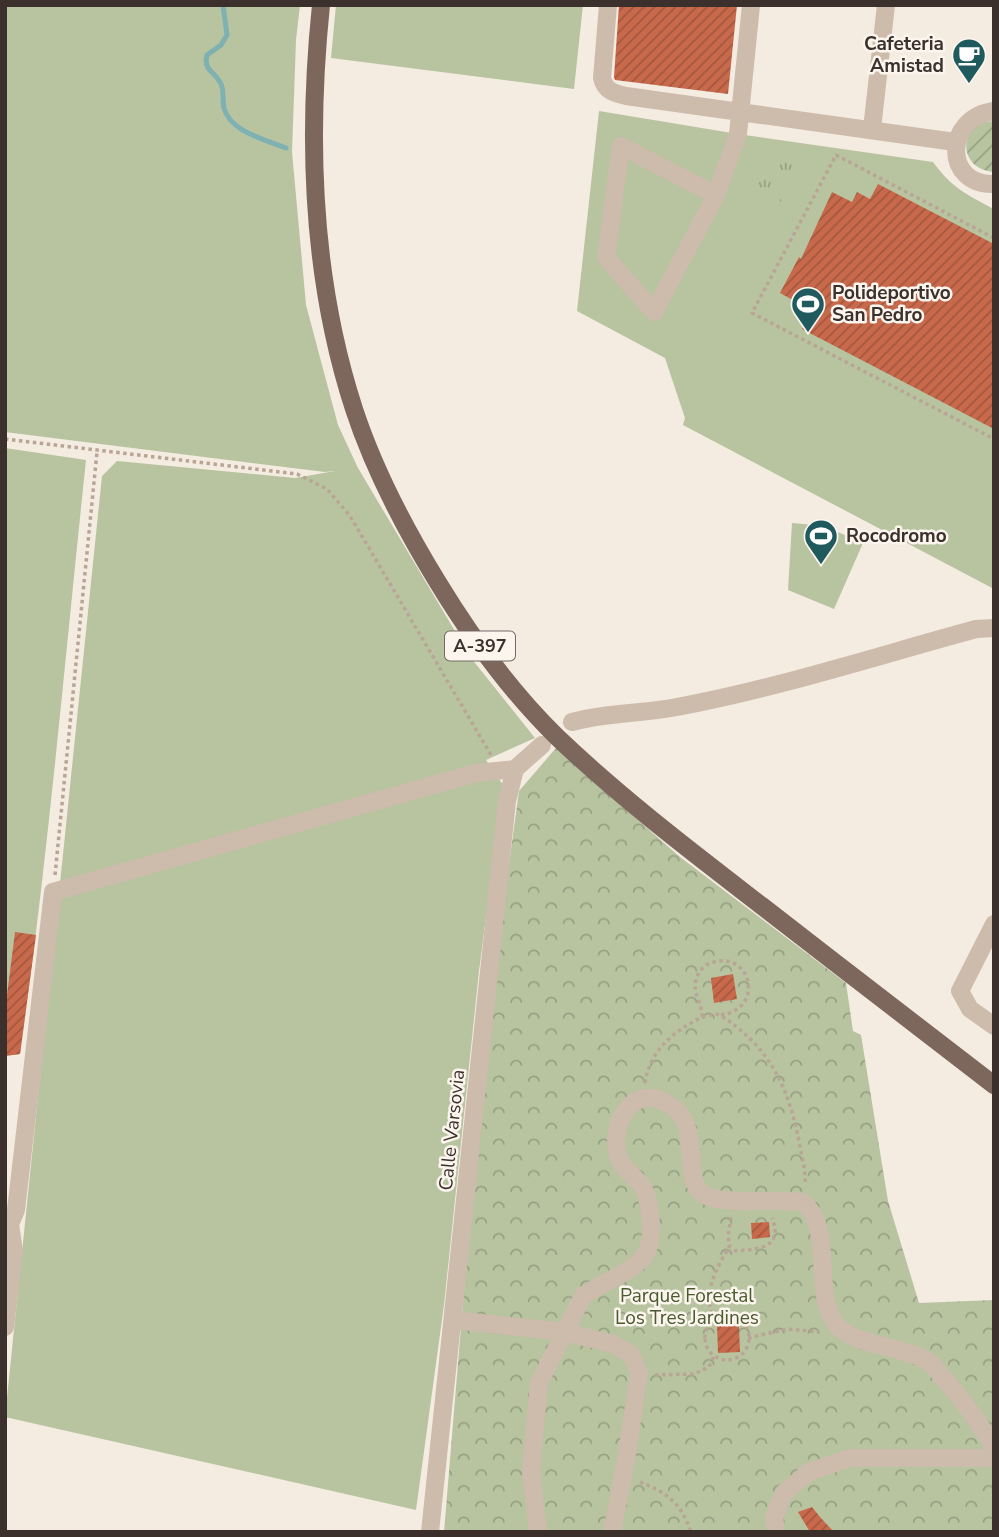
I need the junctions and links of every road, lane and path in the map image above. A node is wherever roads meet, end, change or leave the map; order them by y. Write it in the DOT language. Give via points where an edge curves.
graph roads {
  1 [pos="321,5"];
  2 [pos="608,5"];
  3 [pos="751,5"];
  4 [pos="887,5"];
  5 [pos="742,110"];
  6 [pos="994,111"];
  7 [pos="872,129"];
  8 [pos="955,142"];
  9 [pos="994,184"];
  10 [pos="716,195"];
  11 [pos="994,239"];
  12 [pos="5,439"];
  13 [pos="994,439"];
  14 [pos="97,452"];
  15 [pos="994,628"];
  16 [pos="572,722"];
  17 [pos="542,745"];
  18 [pos="507,769"];
  19 [pos="53,892"];
  20 [pos="994,924"];
  21 [pos="720,1015"];
  22 [pos="702,1017"];
  23 [pos="994,1026"];
  24 [pos="994,1085"];
  25 [pos="645,1097"];
  26 [pos="744,1199"];
  27 [pos="805,1204"];
  28 [pos="769,1212"];
  29 [pos="8,1224"];
  30 [pos="727,1251"];
  31 [pos="453,1320"];
  32 [pos="714,1320"];
  33 [pos="837,1325"];
  34 [pos="5,1327"];
  35 [pos="565,1332"];
  36 [pos="748,1338"];
  37 [pos="714,1356"];
  38 [pos="638,1378"];
  39 [pos="994,1447"];
  40 [pos="994,1458"];
  41 [pos="623,1474"];
  42 [pos="430,1532"];
  43 [pos="538,1532"];
  44 [pos="612,1532"];
  45 [pos="691,1532"];
  46 [pos="776,1532"];
  1 -- 24 [label="main road, A-397" via="314,95 315,197 340,358 378,470 457,614 499,672 556,735 614,788"];
  2 -- 5 [label="street" via="602,71 606,88 626,96"];
  3 -- 5 [label="street"];
  4 -- 7 [label="street"];
  5 -- 7 [label="street"];
  5 -- 10 [label="street"];
  6 -- 8 [label="street" via="970,119"];
  7 -- 8 [label="street"];
  8 -- 9 [label="street" via="965,173 975,181"];
  10 -- 10 [label="street" via="621,146 606,257 654,312"];
  11 -- 13 [label="path" via="836,155 752,313"];
  12 -- 14 [label="path"];
  14 -- 18 [label="path" via="297,474 327,488 350,516"];
  14 -- 19 [label="path"];
  15 -- 16 [label="street" via="702,702"];
  17 -- 18 [label="street"];
  18 -- 19 [label="street" via="444,782"];
  18 -- 31 [label="street, Calle Varsovia"];
  19 -- 29 [label="street" via="16,1210"];
  20 -- 23 [label="street" via="960,991 970,1009"];
  21 -- 22 [label="path"];
  21 -- 22 [label="path" via="738,1010 748,996 747,977 727,961 710,963 698,975 695,993"];
  21 -- 27 [label="path" via="764,1054 783,1082 806,1177"];
  22 -- 25 [label="path" via="660,1048 646,1076"];
  25 -- 26 [label="street" via="658,1098 675,1108 688,1124 697,1188 711,1198"];
  25 -- 35 [label="street" via="618,1123 615,1141 618,1158 642,1186 649,1205 651,1230 645,1255 583,1296"];
  26 -- 27 [label="street"];
  26 -- 30 [label="path" via="744,1205 729,1219"];
  27 -- 33 [label="street" via="813,1211 819,1231 828,1302"];
  28 -- 30 [label="path" via="776,1230 768,1244 755,1250"];
  29 -- 34 [label="street" via="14,1251"];
  30 -- 32 [label="path" via="711,1286"];
  31 -- 35 [label="street"];
  31 -- 42 [label="street, Calle Varsovia"];
  32 -- 36 [label="path" via="730,1316 740,1320"];
  32 -- 37 [label="path" via="706,1329 705,1340"];
  33 -- 36 [label="path" via="820,1332 787,1329"];
  33 -- 39 [label="street" via="844,1333 928,1361 967,1404"];
  35 -- 38 [label="street" via="613,1344 631,1354"];
  35 -- 43 [label="street" via="538,1383 531,1470"];
  36 -- 37 [label="path" via="747,1347 736,1358"];
  37 -- 38 [label="path" via="709,1367 694,1374"];
  38 -- 41 [label="street"];
  40 -- 46 [label="street" via="850,1458 809,1472 784,1493 774,1517"];
  41 -- 44 [label="street"];
  41 -- 45 [label="path" via="670,1498 680,1507"];
}
